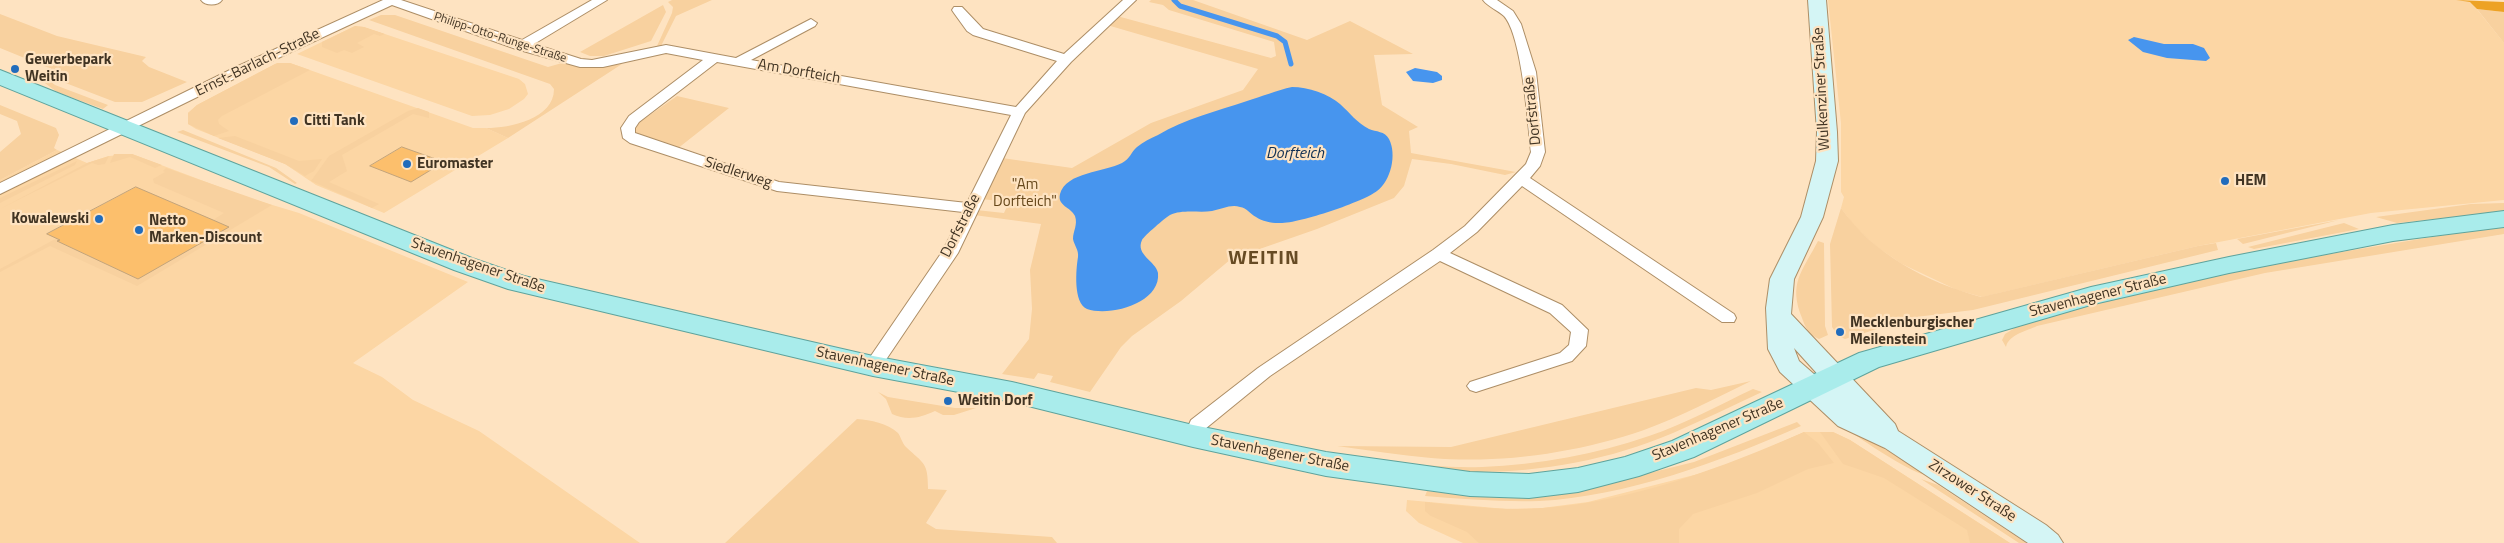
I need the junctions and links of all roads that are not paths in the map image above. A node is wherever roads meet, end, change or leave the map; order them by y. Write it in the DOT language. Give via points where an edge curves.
graph roads {
  1 [pos="207,0"];
  2 [pos="216,0"];
  3 [pos="392,0"];
  4 [pos="600,0"];
  5 [pos="1130,0"];
  6 [pos="1489,0"];
  7 [pos="1817,0"];
  8 [pos="958,10"];
  9 [pos="812,23"];
  10 [pos="521,46"];
  11 [pos="715,57"];
  12 [pos="1066,59"];
  13 [pos="740,61"];
  14 [pos="580,64"];
  15 [pos="0,77"];
  16 [pos="1019,112"];
  17 [pos="125,128"];
  18 [pos="1522,179"];
  19 [pos="0,189"];
  20 [pos="971,208"];
  21 [pos="2504,219"];
  22 [pos="1439,254"];
  23 [pos="1728,318"];
  24 [pos="873,366"];
  25 [pos="1823,383"];
  26 [pos="1476,386"];
  27 [pos="1193,436"];
  28 [pos="2048,543"];
  1 -- 2 [label="street"];
  3 -- 10 [label="street, Philipp-Otto-Runge-Straße"];
  3 -- 17 [label="street, Ernst-Barlach-Straße"];
  4 -- 10 [label="street"];
  5 -- 12 [label="street, Dorfstraße"];
  6 -- 18 [label="street, Dorfstraße" via="1509,14 1515,24 1530,72 1538,152 1533,166"];
  7 -- 25 [label="main road, Wulkenziner Straße" via="1827,161 1812,216 1782,279 1778,302 1781,349 1790,366"];
  8 -- 12 [label="street" via="978,32"];
  9 -- 13 [label="street"];
  10 -- 14 [label="street, Philipp-Otto-Runge-Straße"];
  11 -- 13 [label="street, Am Dorfteich"];
  11 -- 14 [label="street, Am Dorfteich" via="659,50 609,63"];
  11 -- 20 [label="street, Siedlerweg" via="634,119 628,135 777,186"];
  12 -- 16 [label="street, Dorfstraße"];
  13 -- 16 [label="street, Am Dorfteich"];
  15 -- 17 [label="main road, Stavenhagener Straße"];
  16 -- 20 [label="street, Dorfstraße"];
  17 -- 19 [label="street, Ernst-Barlach-Straße"];
  17 -- 24 [label="main road, Stavenhagener Straße" via="517,283"];
  18 -- 22 [label="street, Dorfstraße" via="1471,229"];
  18 -- 23 [label="street"];
  20 -- 24 [label="street, Dorfstraße" via="950,252"];
  21 -- 25 [label="main road, Stavenhagener Straße" via="2393,233 2126,287 1869,360"];
  22 -- 26 [label="street" via="1556,309 1579,330 1580,342 1566,356"];
  22 -- 27 [label="street, Dorfstraße" via="1264,372 1198,425"];
  24 -- 27 [label="main road, Stavenhagener Straße" via="1012,392"];
  25 -- 27 [label="main road, Stavenhagener Straße" via="1684,449 1628,468 1578,480 1529,486 1423,479 1326,464"];
  25 -- 28 [label="main road, Zirzower Straße" via="1846,419 1895,441"];
}
